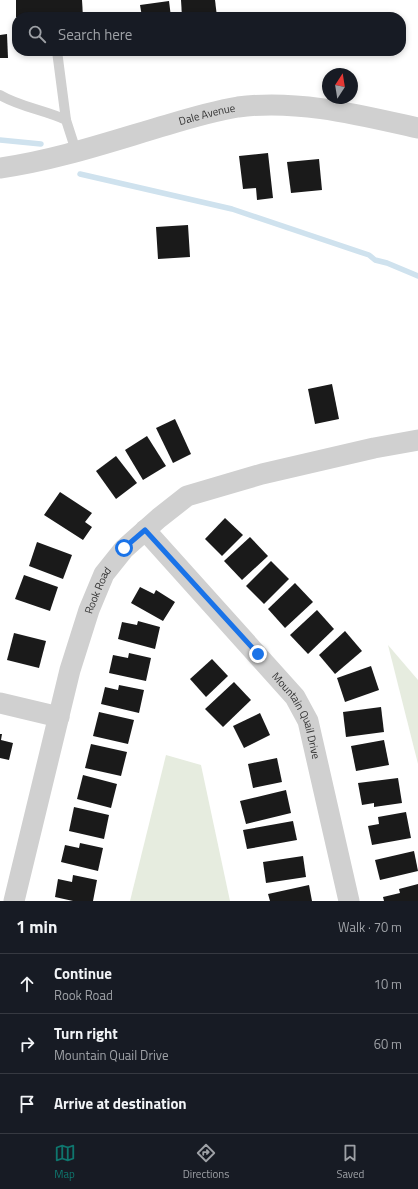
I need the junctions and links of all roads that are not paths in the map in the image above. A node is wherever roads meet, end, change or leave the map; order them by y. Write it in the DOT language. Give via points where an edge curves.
graph roads {
  1 [pos="58,56"];
  2 [pos="0,95"];
  3 [pos="66,120"];
  4 [pos="418,128"];
  5 [pos="76,151"];
  6 [pos="0,168"];
  7 [pos="418,440"];
  8 [pos="145,530"];
  9 [pos="0,703"];
  10 [pos="59,717"];
  11 [pos="14,901"];
  12 [pos="349,901"];
  1 -- 3 [label="lane"];
  2 -- 3 [label="lane"];
  3 -- 5 [label="lane"];
  4 -- 5 [label="street, Dale Avenue" via="346,113 303,107 262,106 198,116"];
  5 -- 6 [label="street, Dale Avenue" via="34,163"];
  7 -- 8 [label="street, Rook Road" via="374,448 187,496"];
  8 -- 10 [label="street, Rook Road" via="124,548 104,574 89,610 70,670"];
  8 -- 12 [label="street, Mountain Quail Drive" via="295,697 308,721"];
  9 -- 10 [label="street"];
  10 -- 11 [label="street, Rook Road"];
}
